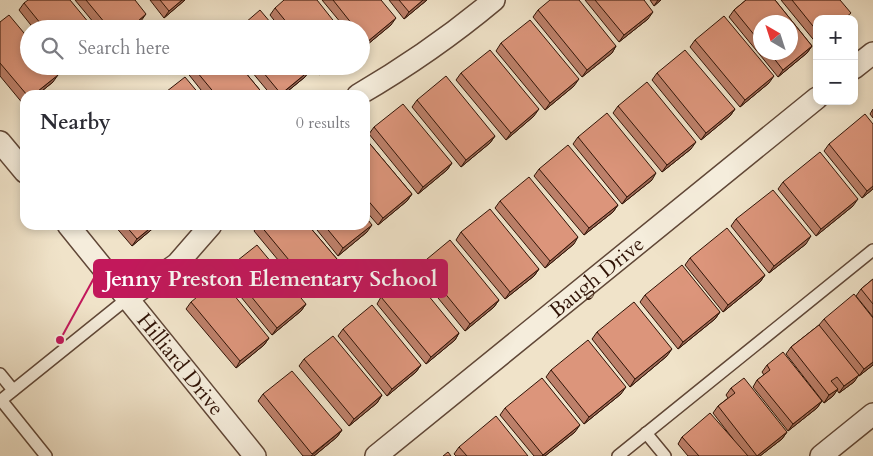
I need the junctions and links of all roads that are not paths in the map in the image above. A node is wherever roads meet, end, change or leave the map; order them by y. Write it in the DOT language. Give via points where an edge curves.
graph roads {
  1 [pos="494,0"];
  2 [pos="873,53"];
  3 [pos="858,65"];
  4 [pos="366,90"];
  5 [pos="813,101"];
  6 [pos="0,142"];
  7 [pos="20,166"];
  8 [pos="72,230"];
  9 [pos="207,230"];
  10 [pos="873,250"];
  11 [pos="128,298"];
  12 [pos="0,374"];
  13 [pos="13,390"];
  14 [pos="1,400"];
  15 [pos="873,414"];
  16 [pos="646,433"];
  17 [pos="46,456"];
  18 [pos="254,456"];
  19 [pos="376,456"];
  20 [pos="618,456"];
  21 [pos="665,456"];
  22 [pos="821,456"];
  1 -- 4 [label="street" via="461,28"];
  2 -- 3 [label="street"];
  5 -- 19 [label="street, Baugh Drive"];
  6 -- 7 [label="street"];
  8 -- 11 [label="street, Hilliard Drive"];
  9 -- 11 [label="street" via="177,264"];
  10 -- 16 [label="lane"];
  11 -- 13 [label="lane"];
  11 -- 18 [label="street, Hilliard Drive"];
  12 -- 13 [label="lane"];
  13 -- 14 [label="lane"];
  14 -- 17 [label="lane"];
  15 -- 22 [label="street"];
  16 -- 20 [label="lane"];
  16 -- 21 [label="lane"];
}
